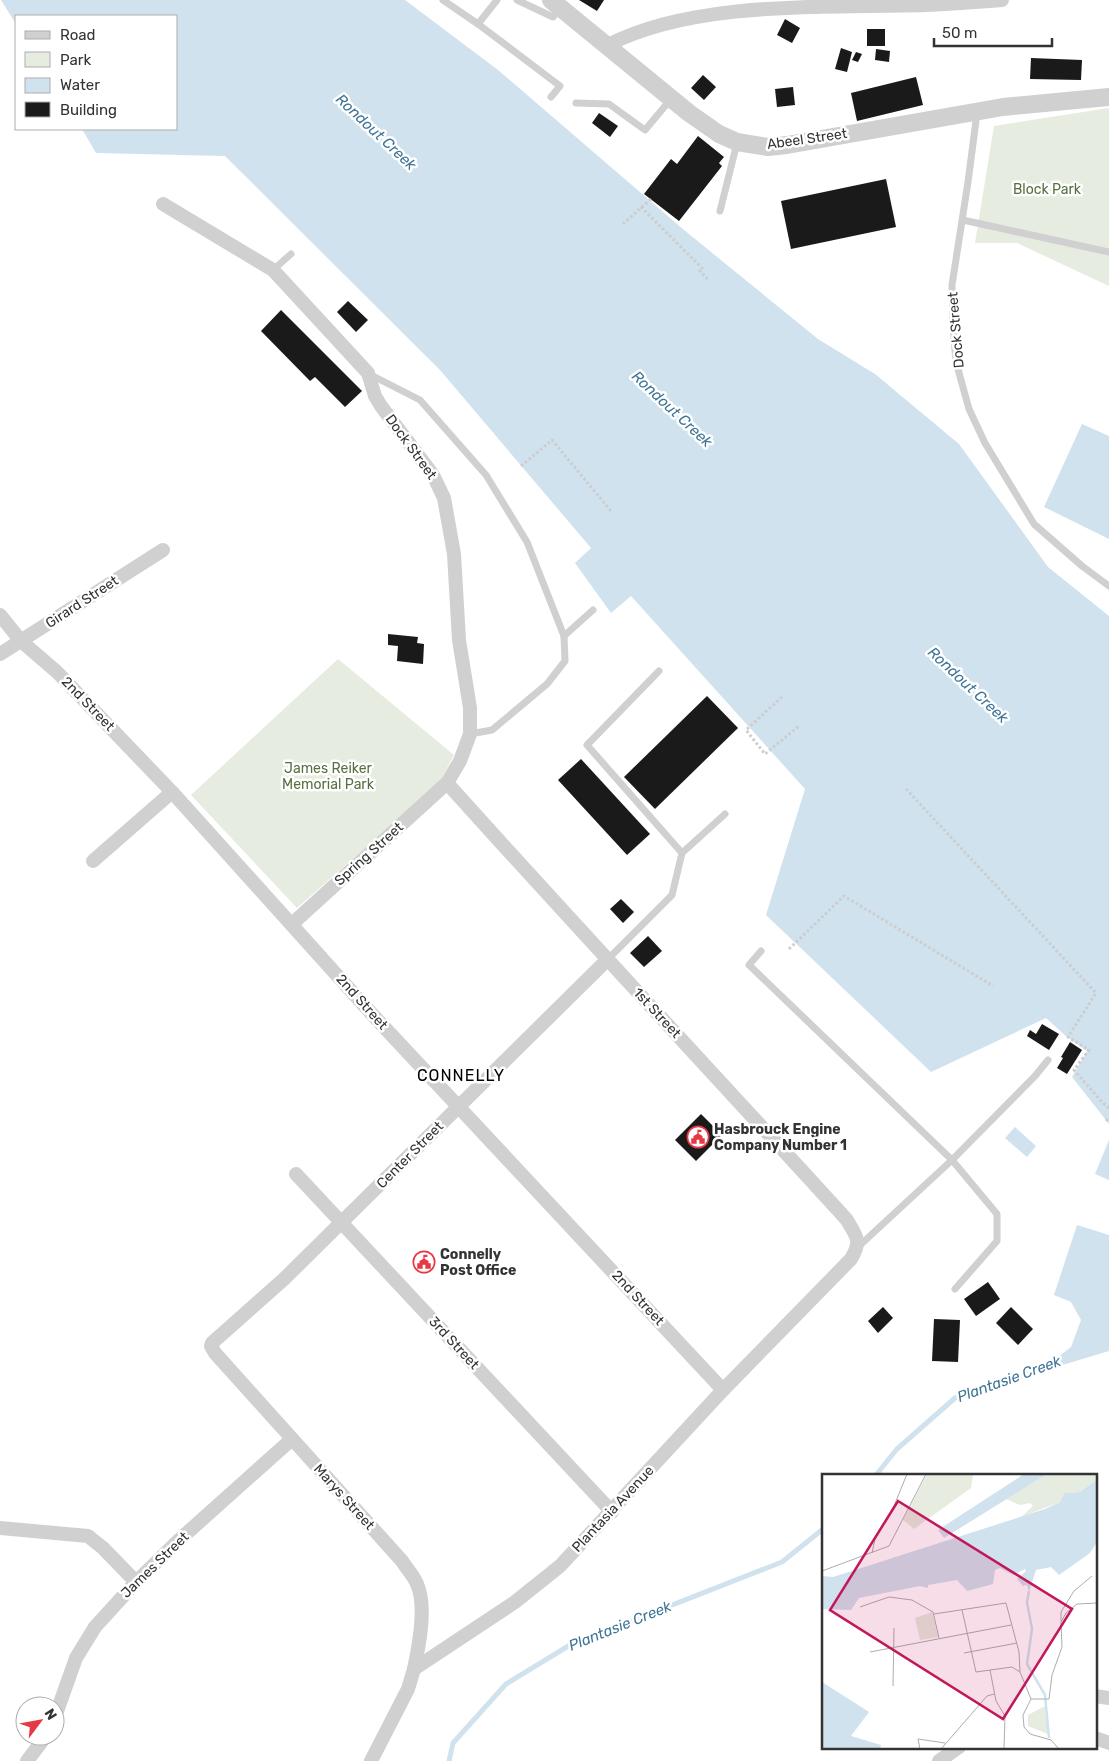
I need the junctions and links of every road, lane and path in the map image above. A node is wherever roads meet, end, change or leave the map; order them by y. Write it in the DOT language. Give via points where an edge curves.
graph roads {
  1 [pos="443,0"];
  2 [pos="496,0"];
  3 [pos="517,0"];
  4 [pos="1002,0"];
  5 [pos="556,4"];
  6 [pos="478,24"];
  7 [pos="608,45"];
  8 [pos="551,97"];
  9 [pos="1109,97"];
  10 [pos="671,98"];
  11 [pos="576,103"];
  12 [pos="977,111"];
  13 [pos="737,142"];
  14 [pos="650,199"];
  15 [pos="163,204"];
  16 [pos="641,207"];
  17 [pos="720,211"];
  18 [pos="963,220"];
  19 [pos="623,224"];
  20 [pos="1109,252"];
  21 [pos="291,254"];
  22 [pos="273,270"];
  23 [pos="709,282"];
  24 [pos="368,373"];
  25 [pos="521,466"];
  26 [pos="611,511"];
  27 [pos="163,550"];
  28 [pos="1109,586"];
  29 [pos="593,610"];
  30 [pos="0,615"];
  31 [pos="564,636"];
  32 [pos="21,641"];
  33 [pos="0,654"];
  34 [pos="659,671"];
  35 [pos="782,697"];
  36 [pos="799,726"];
  37 [pos="470,734"];
  38 [pos="446,783"];
  39 [pos="906,789"];
  40 [pos="172,792"];
  41 [pos="725,814"];
  42 [pos="682,853"];
  43 [pos="92,861"];
  44 [pos="292,924"];
  45 [pos="789,949"];
  46 [pos="761,951"];
  47 [pos="607,960"];
  48 [pos="993,986"];
  49 [pos="1048,1060"];
  50 [pos="460,1106"];
  51 [pos="1109,1108"];
  52 [pos="1109,1117"];
  53 [pos="1106,1121"];
  54 [pos="952,1160"];
  55 [pos="296,1174"];
  56 [pos="342,1223"];
  57 [pos="858,1248"];
  58 [pos="955,1289"];
  59 [pos="211,1346"];
  60 [pos="723,1390"];
  61 [pos="292,1440"];
  62 [pos="612,1512"];
  63 [pos="0,1528"];
  64 [pos="136,1582"];
  65 [pos="414,1669"];
  66 [pos="62,1696"];
  67 [pos="1096,1696"];
  68 [pos="1109,1698"];
  69 [pos="1096,1738"];
  70 [pos="1109,1742"];
  71 [pos="38,1746"];
  72 [pos="958,1748"];
  73 [pos="27,1761"];
  74 [pos="372,1761"];
  75 [pos="939,1761"];
  1 -- 6 [label="lane"];
  2 -- 6 [label="lane"];
  3 -- 5 [label="lane" via="553,17"];
  4 -- 7 [label="street" via="926,5 723,6 683,13 638,28"];
  5 -- 7 [label="street, Abeel Street"];
  6 -- 8 [label="lane" via="560,86"];
  7 -- 10 [label="street, Abeel Street"];
  9 -- 12 [label="street, Abeel Street"];
  10 -- 11 [label="lane" via="645,130 610,104"];
  10 -- 13 [label="street, Abeel Street" via="718,134"];
  12 -- 13 [label="street, Abeel Street" via="786,145 768,147"];
  12 -- 18 [label="lane, Dock Street"];
  13 -- 17 [label="lane"];
  14 -- 16 [label="path"];
  15 -- 22 [label="street, Dock Street"];
  16 -- 19 [label="path"];
  16 -- 23 [label="path" via="703,269 700,271"];
  18 -- 20 [label="lane"];
  18 -- 28 [label="lane, Dock Street" via="952,285 953,326 956,362 970,409 985,443 1034,524"];
  21 -- 22 [label="lane"];
  22 -- 24 [label="street, Dock Street"];
  24 -- 31 [label="lane" via="420,400 486,475 527,542"];
  24 -- 37 [label="street, Dock Street" via="381,406 433,474 444,498 454,554 459,640 470,708"];
  25 -- 26 [label="path" via="552,440"];
  27 -- 32 [label="street, Girard Street"];
  29 -- 31 [label="lane"];
  30 -- 32 [label="street, 2nd Street"];
  31 -- 37 [label="lane" via="565,661 547,684 492,730"];
  32 -- 33 [label="street, Girard Street"];
  32 -- 40 [label="street, 2nd Street" via="57,672"];
  34 -- 42 [label="lane" via="587,745"];
  35 -- 36 [label="path" via="746,730 766,754"];
  37 -- 38 [label="street, Dock Street" via="460,761"];
  38 -- 44 [label="street, Spring Street"];
  38 -- 47 [label="street, 1st Street"];
  39 -- 51 [label="path" via="1096,993 1068,1037 1089,1050 1074,1070"];
  40 -- 43 [label="street"];
  40 -- 44 [label="street, 2nd Street"];
  41 -- 42 [label="lane"];
  42 -- 47 [label="lane" via="672,895"];
  44 -- 50 [label="street, 2nd Street"];
  45 -- 48 [label="path" via="844,896"];
  46 -- 54 [label="lane" via="749,965"];
  47 -- 50 [label="street, Center Street"];
  47 -- 57 [label="street, 1st Street" via="846,1220 857,1239"];
  49 -- 54 [label="lane"];
  50 -- 56 [label="street, Center Street"];
  50 -- 60 [label="street, 2nd Street"];
  52 -- 53 [label="path"];
  54 -- 57 [label="lane"];
  54 -- 58 [label="lane" via="997,1214 996,1241"];
  55 -- 56 [label="street, 3rd Street"];
  56 -- 59 [label="street, Center Street"];
  56 -- 62 [label="street, 3rd Street"];
  57 -- 60 [label="street, Plantasia Avenue" via="851,1259"];
  59 -- 61 [label="street, Marys Street"];
  60 -- 62 [label="street, Plantasia Avenue"];
  61 -- 64 [label="street, James Street"];
  61 -- 65 [label="street, Marys Street" via="402,1561 418,1584 422,1600 420,1640"];
  62 -- 65 [label="street, Plantasia Avenue" via="560,1566 515,1602"];
  63 -- 64 [label="street" via="88,1536"];
  64 -- 66 [label="street, James Street" via="95,1627 76,1658"];
  65 -- 74 [label="street" via="408,1689"];
  67 -- 68 [label="street"];
  69 -- 70 [label="street"];
  71 -- 73 [label="street"];
  72 -- 75 [label="street"];
}
